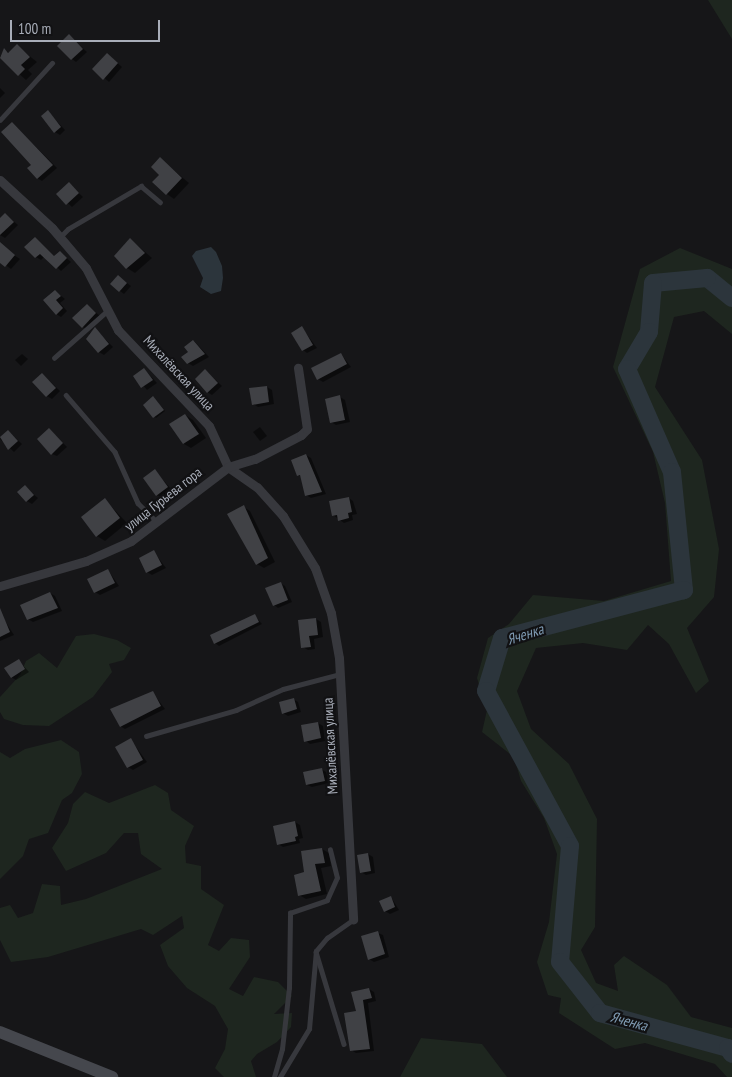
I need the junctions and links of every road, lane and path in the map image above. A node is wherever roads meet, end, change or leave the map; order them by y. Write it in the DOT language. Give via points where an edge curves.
graph roads {
  1 [pos="52,63"];
  2 [pos="0,120"];
  3 [pos="0,180"];
  4 [pos="160,202"];
  5 [pos="60,238"];
  6 [pos="108,310"];
  7 [pos="54,358"];
  8 [pos="298,368"];
  9 [pos="66,395"];
  10 [pos="228,466"];
  11 [pos="156,521"];
  12 [pos="0,586"];
  13 [pos="340,674"];
  14 [pos="146,736"];
  15 [pos="330,850"];
  16 [pos="354,920"];
  17 [pos="316,951"];
  18 [pos="0,1032"];
  19 [pos="344,1044"];
  20 [pos="112,1077"];
  21 [pos="274,1077"];
  22 [pos="280,1077"];
  1 -- 2 [label="lane"];
  3 -- 5 [label="street, Михалёвская улица"];
  4 -- 5 [label="lane" via="141,186 68,229"];
  5 -- 6 [label="street, Михалёвская улица" via="86,268"];
  6 -- 7 [label="lane"];
  6 -- 10 [label="street, Михалёвская улица" via="118,330 209,426"];
  8 -- 10 [label="street" via="308,429 255,459"];
  9 -- 11 [label="lane" via="115,452 138,503"];
  10 -- 11 [label="street, улица Гурьева гора"];
  10 -- 13 [label="street, Михалёвская улица" via="257,487 283,516 315,568 332,613"];
  11 -- 12 [label="street, улица Гурьева гора" via="131,541 86,561"];
  13 -- 14 [label="lane" via="283,689 236,710"];
  13 -- 16 [label="street, Михалёвская улица"];
  15 -- 21 [label="lane" via="338,878 327,900 290,913 289,988 282,1049"];
  16 -- 17 [label="lane" via="327,938"];
  17 -- 19 [label="lane" via="338,1014"];
  17 -- 22 [label="lane" via="309,1029"];
  18 -- 20 [label="main road"];
}
